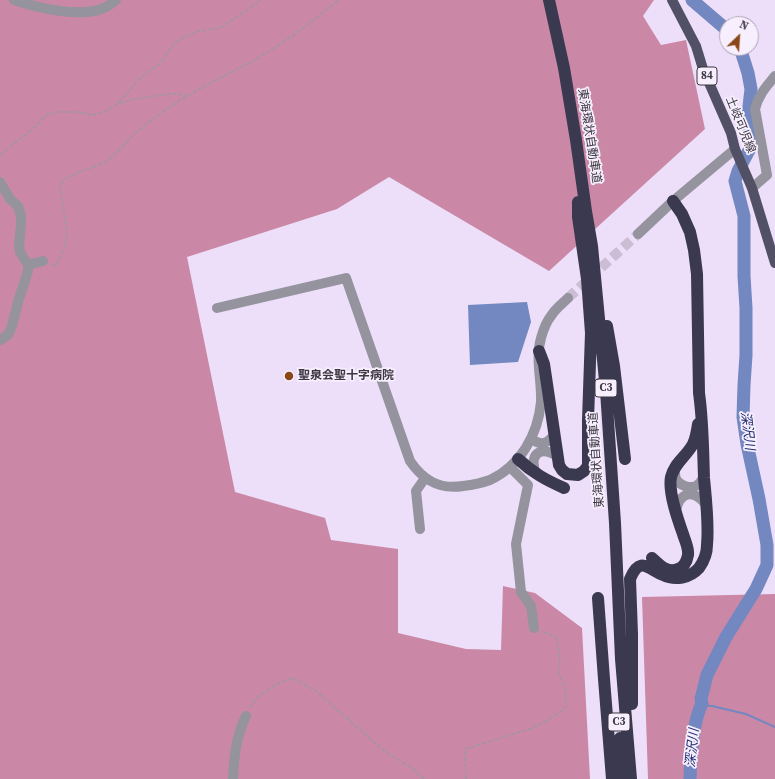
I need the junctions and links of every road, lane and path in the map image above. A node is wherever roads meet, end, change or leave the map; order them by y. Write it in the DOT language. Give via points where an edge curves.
graph roads {
  1 [pos="14,0"];
  2 [pos="116,0"];
  3 [pos="261,0"];
  4 [pos="339,0"];
  5 [pos="544,0"];
  6 [pos="549,0"];
  7 [pos="672,0"];
  8 [pos="775,76"];
  9 [pos="187,97"];
  10 [pos="117,104"];
  11 [pos="736,151"];
  12 [pos="0,155"];
  13 [pos="0,182"];
  14 [pos="752,188"];
  15 [pos="673,201"];
  16 [pos="582,206"];
  17 [pos="638,234"];
  18 [pos="42,261"];
  19 [pos="775,263"];
  20 [pos="28,265"];
  21 [pos="568,298"];
  22 [pos="217,308"];
  23 [pos="0,340"];
  24 [pos="539,351"];
  25 [pos="699,392"];
  26 [pos="554,434"];
  27 [pos="531,439"];
  28 [pos="557,456"];
  29 [pos="625,459"];
  30 [pos="514,463"];
  31 [pos="674,469"];
  32 [pos="536,474"];
  33 [pos="704,476"];
  34 [pos="425,478"];
  35 [pos="564,488"];
  36 [pos="706,504"];
  37 [pos="676,510"];
  38 [pos="420,529"];
  39 [pos="652,558"];
  40 [pos="598,598"];
  41 [pos="534,628"];
  42 [pos="246,716"];
  43 [pos="232,779"];
  44 [pos="424,779"];
  45 [pos="466,779"];
  46 [pos="612,779"];
  47 [pos="622,779"];
  48 [pos="631,779"];
  1 -- 2 [label="street" via="45,8 80,12 95,11"];
  3 -- 10 [label="path" via="220,28 198,31 174,43 158,65 141,77"];
  4 -- 9 [label="path" via="294,35 257,59"];
  5 -- 16 [label="highway, 東海環状自動車道 / C3" via="559,70"];
  6 -- 16 [label="highway, 東海環状自動車道 / C3" via="576,140"];
  7 -- 11 [label="main road, 土岐可児線 / 84" via="696,46"];
  8 -- 14 [label="street" via="758,100 756,109 767,175"];
  9 -- 10 [label="path" via="169,94"];
  9 -- 18 [label="path" via="134,134 104,163 64,180 60,186 66,233 65,245 56,266"];
  10 -- 12 [label="path" via="105,112 92,115 57,112 46,115"];
  11 -- 14 [label="main road, 土岐可児線 / 84"];
  11 -- 15 [label="street"];
  13 -- 20 [label="street" via="10,199 18,206 21,216 20,252"];
  14 -- 19 [label="main road, 土岐可児線 / 84"];
  15 -- 17 [label="street"];
  15 -- 25 [label="highway" via="690,232 694,250 697,274"];
  16 -- 28 [label="highway" via="578,217 587,279 590,333 588,466 578,475 567,474 559,465"];
  16 -- 29 [label="highway" via="593,241 614,366"];
  16 -- 47 [label="highway, 東海環状自動車道 / C3" via="600,373"];
  16 -- 48 [label="highway, 東海環状自動車道 / C3" via="592,246 606,391 621,659"];
  18 -- 20 [label="street"];
  20 -- 23 [label="street" via="12,326 8,335"];
  21 -- 24 [label="street" via="551,315"];
  22 -- 34 [label="street" via="346,278 410,460"];
  24 -- 26 [label="highway" via="544,364"];
  24 -- 27 [label="street" via="541,402"];
  25 -- 31 [label="highway" via="696,437"];
  25 -- 33 [label="highway"];
  26 -- 27 [label="street" via="547,442 536,442"];
  26 -- 28 [label="highway"];
  27 -- 30 [label="street"];
  28 -- 32 [label="street" via="547,451 538,453 533,462"];
  30 -- 32 [label="highway"];
  30 -- 34 [label="street" via="489,480 462,487 438,485"];
  30 -- 41 [label="street" via="528,485 516,544 521,592 531,606"];
  31 -- 33 [label="street" via="675,478 688,487 696,486"];
  31 -- 37 [label="highway" via="671,486"];
  32 -- 35 [label="highway"];
  33 -- 36 [label="highway"];
  34 -- 38 [label="street" via="416,491"];
  36 -- 37 [label="street" via="696,495 685,495 678,502"];
  36 -- 48 [label="highway" via="706,554 694,572 676,578 664,576 642,565 636,568 630,579"];
  37 -- 39 [label="highway" via="688,548 686,561 677,570 670,570 663,568"];
  40 -- 46 [label="highway"];
  41 -- 45 [label="path" via="556,637 560,658 558,672 566,691 566,706 533,728 465,749"];
  42 -- 43 [label="street" via="235,750"];
  42 -- 44 [label="path" via="261,694 292,678 316,691 383,750 412,768"];
}
